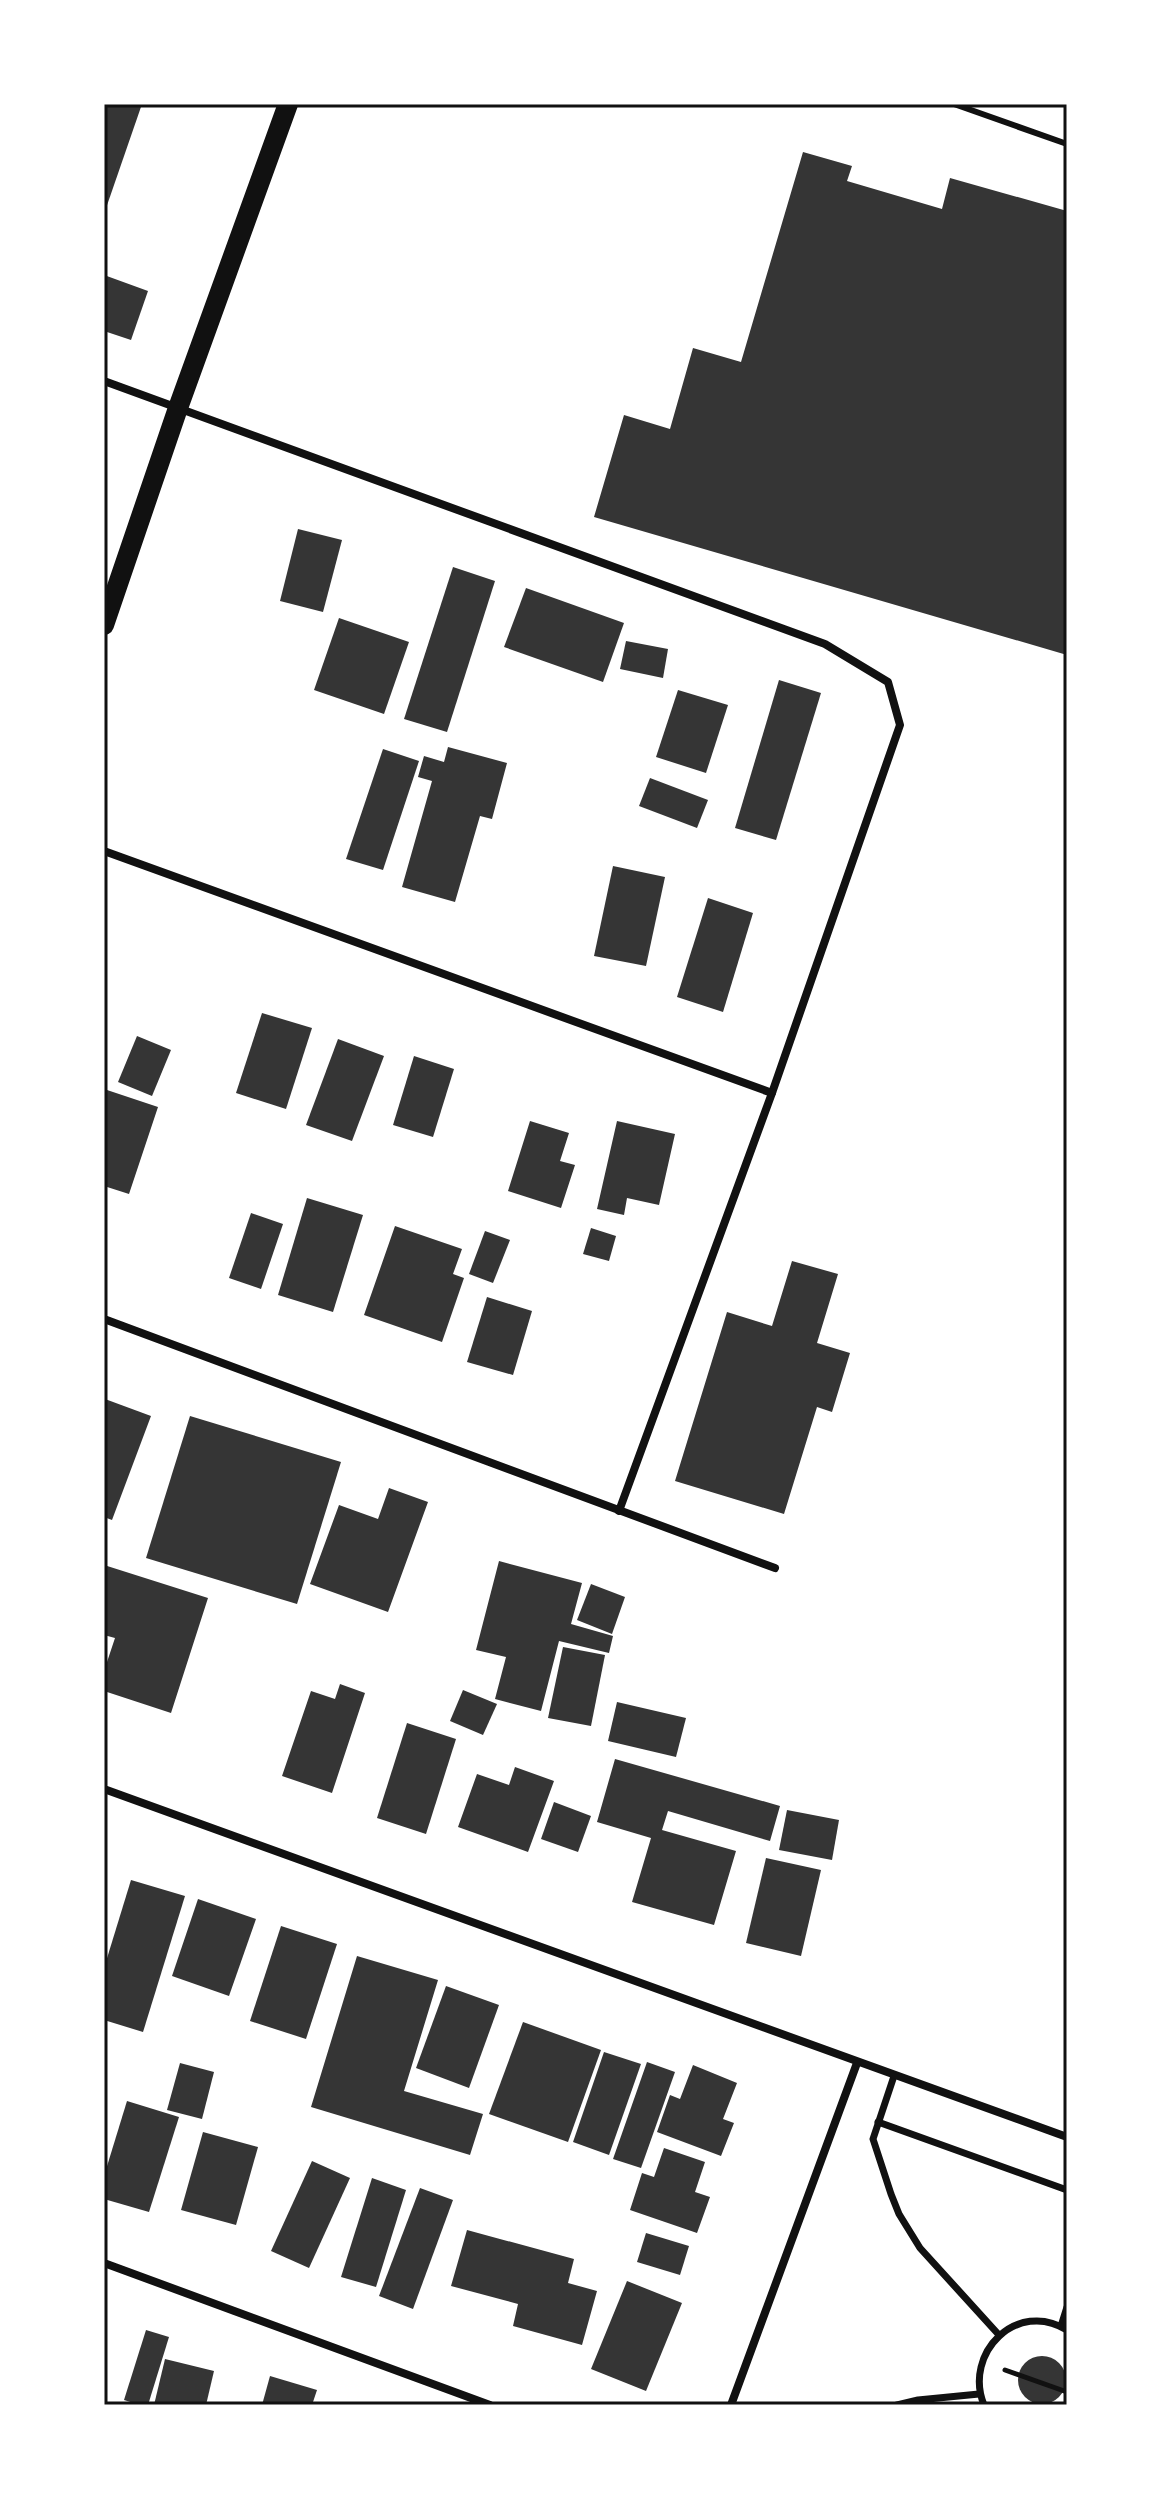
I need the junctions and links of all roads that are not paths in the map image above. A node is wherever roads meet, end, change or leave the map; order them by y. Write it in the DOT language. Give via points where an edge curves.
graph roads {
  1 [pos="288,104"];
  2 [pos="954,104"];
  3 [pos="1067,144"];
  4 [pos="104,381"];
  5 [pos="178,408"];
  6 [pos="104,625"];
  7 [pos="104,851"];
  8 [pos="772,1093"];
  9 [pos="104,1319"];
  10 [pos="619,1511"];
  11 [pos="775,1568"];
  12 [pos="104,1789"];
  13 [pos="857,2063"];
  14 [pos="894,2076"];
  15 [pos="878,2122"];
  16 [pos="1067,2137"];
  17 [pos="1067,2190"];
  18 [pos="104,2263"];
  19 [pos="1067,2307"];
  20 [pos="1064,2328"];
  21 [pos="999,2335"];
  22 [pos="979,2394"];
  23 [pos="490,2405"];
  24 [pos="731,2405"];
  25 [pos="897,2405"];
  26 [pos="984,2405"];
  1 -- 5 [label="main road"];
  2 -- 3 [label="lane"];
  4 -- 5 [label="street"];
  5 -- 6 [label="main road"];
  5 -- 8 [label="street" via="825,644 888,682 900,725"];
  7 -- 8 [label="street"];
  8 -- 10 [label="street"];
  9 -- 10 [label="street"];
  10 -- 11 [label="street"];
  12 -- 13 [label="street"];
  13 -- 14 [label="street"];
  13 -- 24 [label="street"];
  14 -- 15 [label="street"];
  14 -- 16 [label="street"];
  15 -- 17 [label="street"];
  15 -- 21 [label="street" via="873,2139 899,2214 920,2248"];
  18 -- 23 [label="street"];
  19 -- 20 [label="street"];
  20 -- 21 [label="street" via="1029,2322"];
  21 -- 22 [label="street" via="981,2362"];
  22 -- 25 [label="street"];
  22 -- 26 [label="street"];
}
